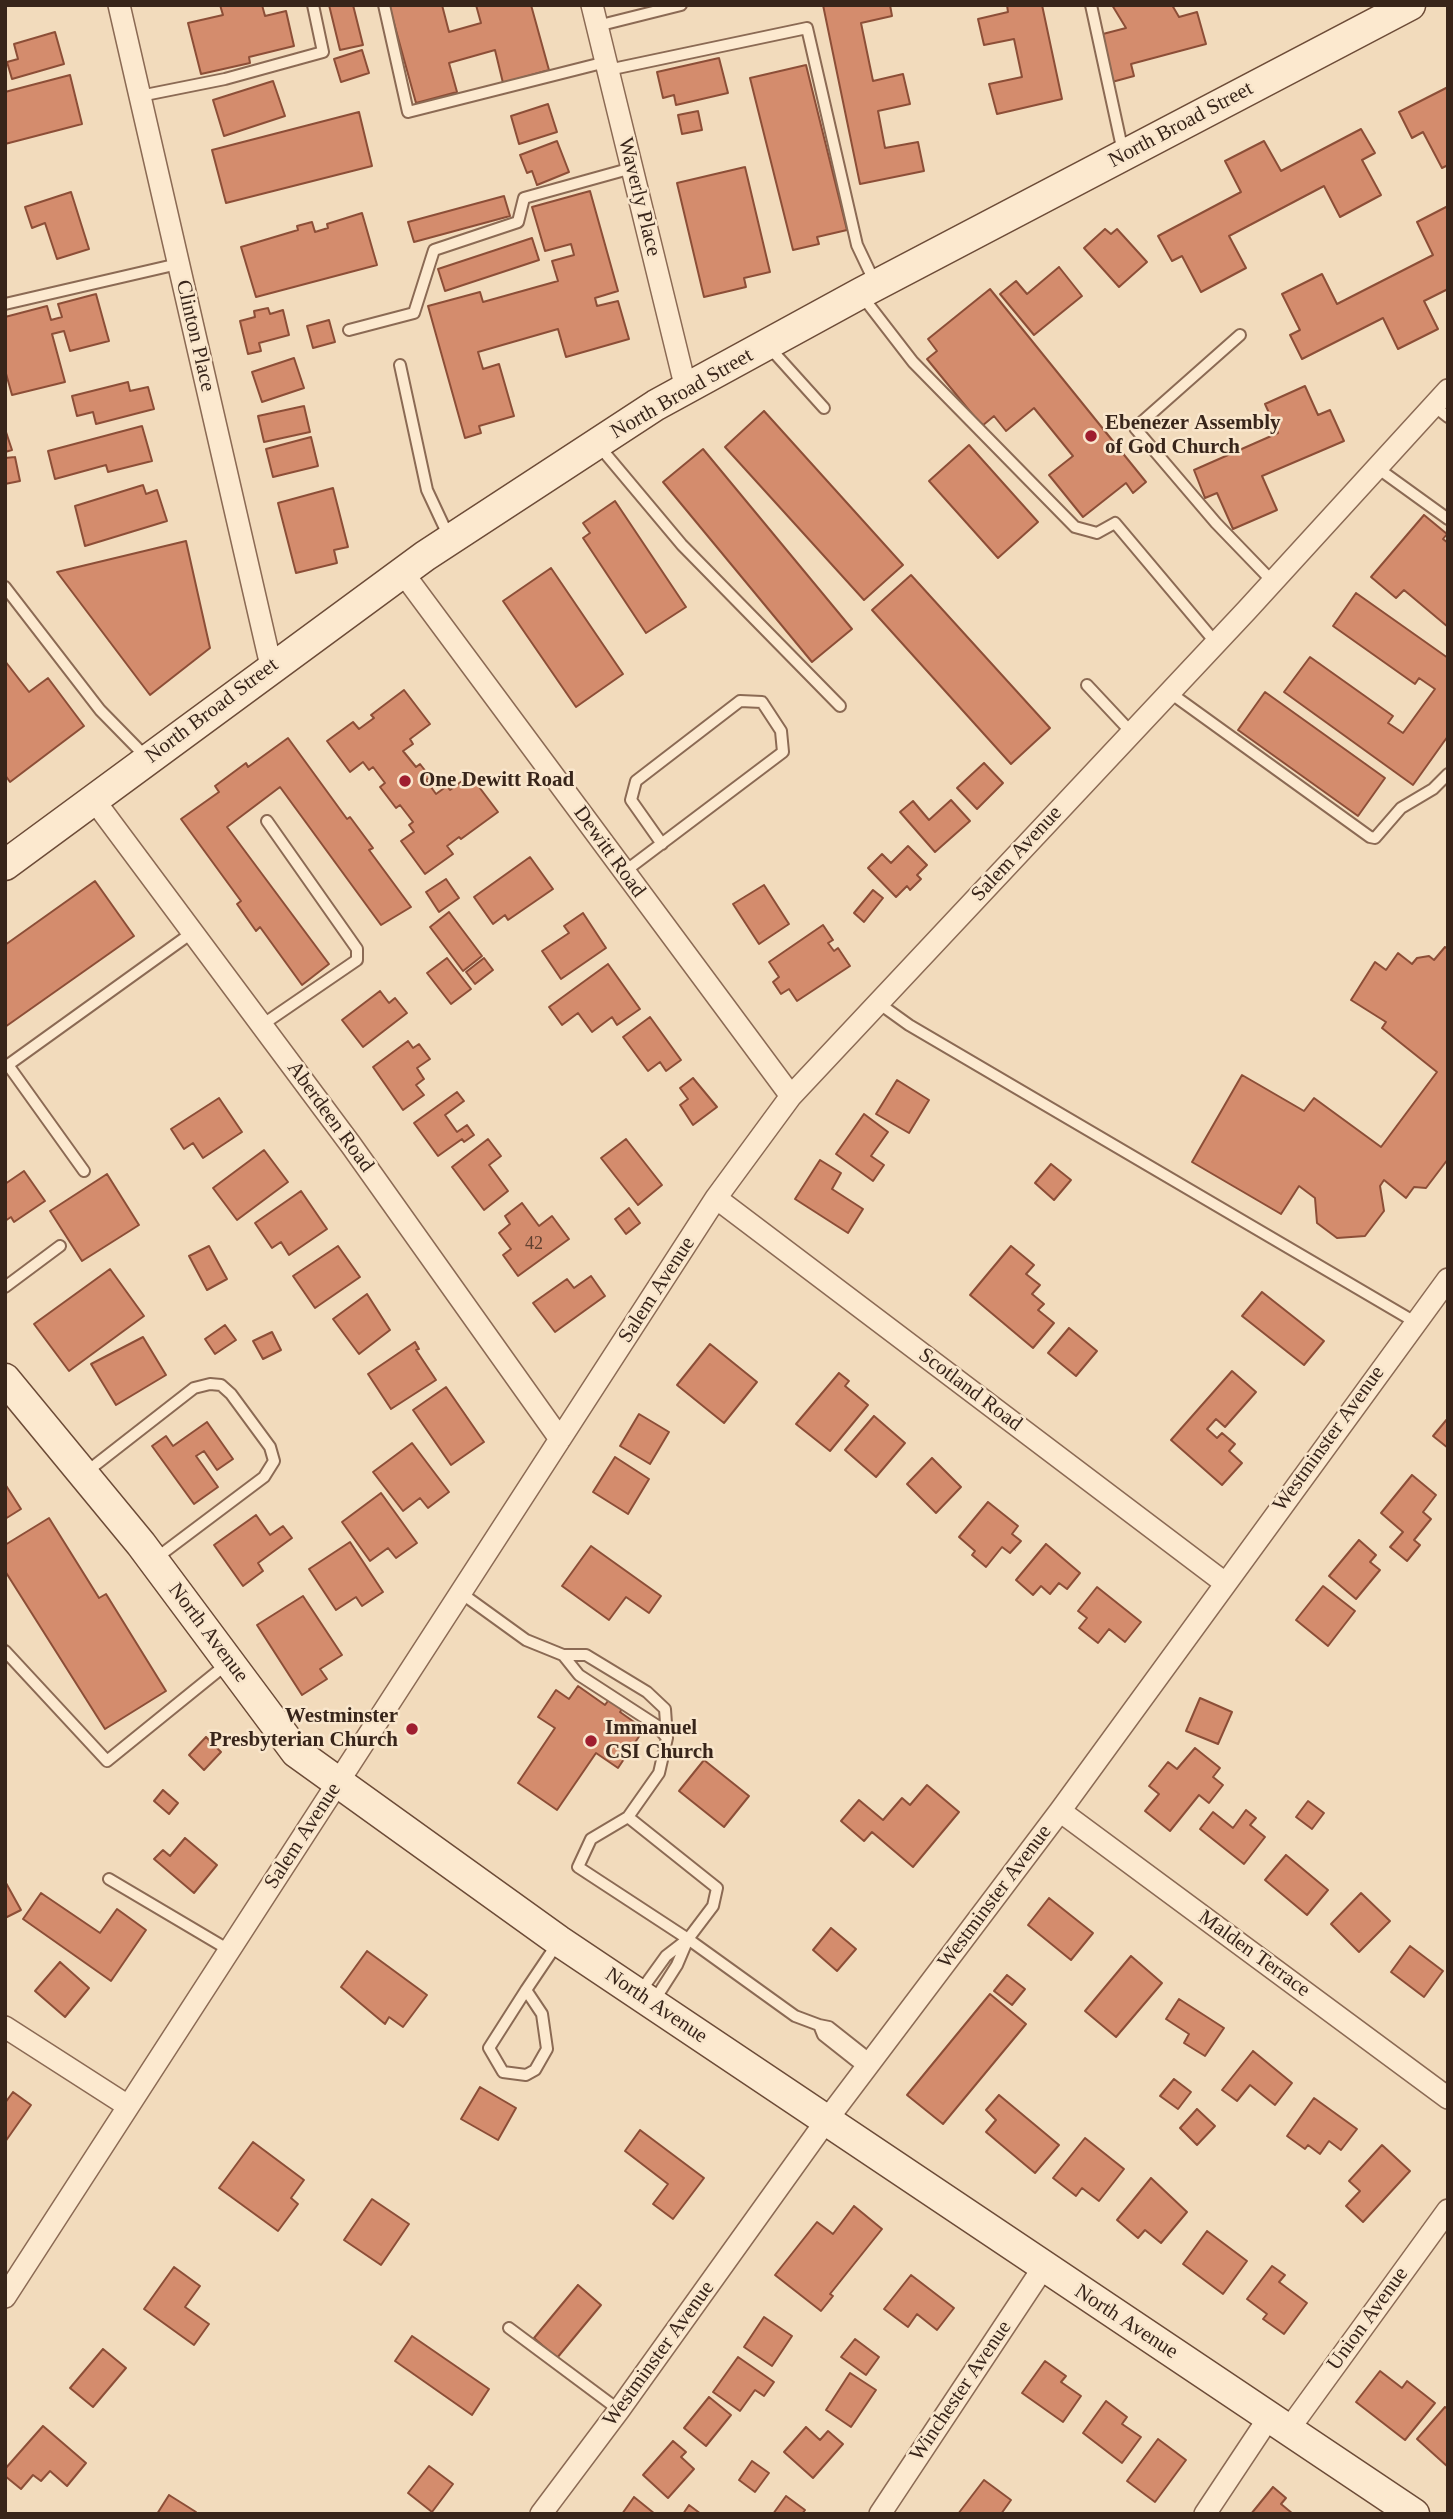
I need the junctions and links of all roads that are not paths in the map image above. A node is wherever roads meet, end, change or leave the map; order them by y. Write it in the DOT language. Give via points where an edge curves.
graph roads {
  1 [pos="119,5"];
  2 [pos="313,5"];
  3 [pos="384,5"];
  4 [pos="681,5"];
  5 [pos="1091,5"];
  6 [pos="1410,5"];
  7 [pos="595,16"];
  8 [pos="607,66"];
  9 [pos="140,96"];
  10 [pos="1124,155"];
  11 [pos="632,168"];
  12 [pos="178,264"];
  13 [pos="868,289"];
  14 [pos="5,303"];
  15 [pos="349,330"];
  16 [pos="1240,335"];
  17 [pos="767,345"];
  18 [pos="400,365"];
  19 [pos="686,389"];
  20 [pos="1443,404"];
  21 [pos="824,408"];
  22 [pos="597,444"];
  23 [pos="1376,467"];
  24 [pos="1448,519"];
  25 [pos="451,539"];
  26 [pos="403,573"];
  27 [pos="1272,581"];
  28 [pos="5,587"];
  29 [pos="1216,643"];
  30 [pos="271,666"];
  31 [pos="1087,685"];
  32 [pos="1169,692"];
  33 [pos="840,706"];
  34 [pos="1131,732"];
  35 [pos="148,759"];
  36 [pos="1448,774"];
  37 [pos="94,800"];
  38 [pos="267,821"];
  39 [pos="662,844"];
  40 [pos="5,865"];
  41 [pos="624,872"];
  42 [pos="193,932"];
  43 [pos="877,1002"];
  44 [pos="262,1026"];
  45 [pos="7,1065"];
  46 [pos="791,1096"];
  47 [pos="85,1171"];
  48 [pos="716,1198"];
  49 [pos="60,1246"];
  50 [pos="1448,1279"];
  51 [pos="5,1287"];
  52 [pos="1415,1322"];
  53 [pos="5,1379"];
  54 [pos="560,1439"];
  55 [pos="83,1474"];
  56 [pos="153,1561"];
  57 [pos="1224,1583"];
  58 [pos="461,1593"];
  59 [pos="5,1651"];
  60 [pos="564,1655"];
  61 [pos="229,1662"];
  62 [pos="667,1738"];
  63 [pos="339,1783"];
  64 [pos="1060,1811"];
  65 [pos="628,1817"];
  66 [pos="109,1879"];
  67 [pos="688,1938"];
  68 [pos="559,1941"];
  69 [pos="229,1950"];
  70 [pos="526,1990"];
  71 [pos="645,1999"];
  72 [pos="5,2027"];
  73 [pos="869,2066"];
  74 [pos="1448,2098"];
  75 [pos="128,2106"];
  76 [pos="826,2121"];
  77 [pos="1448,2210"];
  78 [pos="1043,2268"];
  79 [pos="5,2297"];
  80 [pos="509,2328"];
  81 [pos="620,2410"];
  82 [pos="1279,2423"];
  83 [pos="541,2514"];
  84 [pos="880,2514"];
  85 [pos="1205,2514"];
  86 [pos="1414,2514"];
  1 -- 9 [label="street, Clinton Place"];
  2 -- 9 [label="lane" via="323,52"];
  3 -- 8 [label="lane" via="408,111"];
  4 -- 7 [label="lane"];
  5 -- 10 [label="lane"];
  6 -- 10 [label="main road, North Broad Street"];
  7 -- 8 [label="street, Waverly Place"];
  8 -- 11 [label="street, Waverly Place"];
  8 -- 13 [label="lane" via="807,28"];
  9 -- 12 [label="street, Clinton Place"];
  10 -- 13 [label="main road, North Broad Street"];
  11 -- 15 [label="lane" via="524,198 518,222 434,250 414,313"];
  11 -- 19 [label="street, Waverly Place"];
  12 -- 14 [label="lane"];
  12 -- 30 [label="street, Clinton Place"];
  13 -- 17 [label="main road, North Broad Street"];
  13 -- 29 [label="lane" via="913,362 1074,527 1097,533 1115,523"];
  16 -- 27 [label="lane" via="1135,428"];
  17 -- 19 [label="main road, North Broad Street"];
  17 -- 21 [label="lane"];
  18 -- 25 [label="lane" via="428,490"];
  19 -- 22 [label="main road, North Broad Street"];
  20 -- 23 [label="street, Salem Avenue"];
  22 -- 25 [label="main road, North Broad Street"];
  22 -- 33 [label="lane" via="682,545"];
  23 -- 24 [label="lane"];
  23 -- 27 [label="street, Salem Avenue"];
  25 -- 26 [label="main road, North Broad Street"];
  26 -- 30 [label="main road, North Broad Street"];
  26 -- 41 [label="street, Dewitt Road"];
  27 -- 29 [label="street, Salem Avenue"];
  28 -- 35 [label="lane" via="100,710"];
  29 -- 32 [label="street, Salem Avenue"];
  30 -- 35 [label="main road, North Broad Street"];
  31 -- 34 [label="lane"];
  32 -- 34 [label="street, Salem Avenue"];
  32 -- 36 [label="lane" via="1375,838 1401,808"];
  34 -- 43 [label="street, Salem Avenue"];
  35 -- 37 [label="main road, North Broad Street"];
  37 -- 40 [label="main road, North Broad Street"];
  37 -- 42 [label="street, Aberdeen Road"];
  38 -- 44 [label="lane" via="357,950 357,960"];
  39 -- 39 [label="lane" via="783,752 781,731 762,702 740,701 636,781 631,800"];
  39 -- 41 [label="lane"];
  41 -- 46 [label="street, Dewitt Road"];
  42 -- 44 [label="street, Aberdeen Road"];
  42 -- 45 [label="lane"];
  43 -- 46 [label="street, Salem Avenue"];
  43 -- 52 [label="lane"];
  44 -- 54 [label="street, Aberdeen Road"];
  45 -- 47 [label="lane"];
  46 -- 48 [label="street, Salem Avenue"];
  48 -- 54 [label="street, Salem Avenue"];
  48 -- 57 [label="street, Scotland Road"];
  49 -- 51 [label="lane"];
  50 -- 52 [label="street, Westminster Avenue"];
  52 -- 57 [label="street, Westminster Avenue"];
  53 -- 55 [label="main road, North Avenue"];
  54 -- 58 [label="street, Salem Avenue"];
  55 -- 56 [label="main road, North Avenue"];
  55 -- 56 [label="lane" via="194,1388 221,1385 231,1394 270,1447 274,1461 264,1477"];
  56 -- 61 [label="main road, North Avenue"];
  57 -- 64 [label="street, Westminster Avenue"];
  58 -- 60 [label="lane" via="526,1640"];
  58 -- 63 [label="street, Salem Avenue"];
  59 -- 61 [label="lane" via="107,1761"];
  60 -- 62 [label="lane" via="579,1675 656,1725"];
  60 -- 62 [label="lane" via="586,1655 647,1692 665,1709"];
  61 -- 63 [label="main road, North Avenue" via="296,1752"];
  62 -- 65 [label="lane" via="659,1773"];
  63 -- 68 [label="main road, North Avenue"];
  63 -- 69 [label="street, Salem Avenue"];
  64 -- 73 [label="street, Westminster Avenue"];
  64 -- 74 [label="street, Malden Terrace"];
  65 -- 67 [label="lane" via="717,1888 713,1906"];
  65 -- 67 [label="lane" via="591,1839 578,1867"];
  66 -- 69 [label="lane"];
  67 -- 71 [label="lane" via="677,1965"];
  67 -- 71 [label="lane" via="666,1956"];
  67 -- 73 [label="lane" via="794,2016 830,2027"];
  68 -- 70 [label="lane"];
  68 -- 71 [label="main road, North Avenue"];
  69 -- 75 [label="street, Salem Avenue"];
  70 -- 70 [label="lane" via="489,2048 503,2072 526,2075 535,2070 547,2049 542,2014"];
  71 -- 76 [label="main road, North Avenue"];
  72 -- 75 [label="street"];
  73 -- 76 [label="street, Westminster Avenue"];
  75 -- 79 [label="street, Salem Avenue"];
  76 -- 78 [label="main road, North Avenue"];
  76 -- 81 [label="street, Westminster Avenue"];
  77 -- 82 [label="street, Union Avenue"];
  78 -- 82 [label="main road, North Avenue"];
  78 -- 84 [label="street, Winchester Avenue"];
  80 -- 81 [label="lane"];
  81 -- 83 [label="street, Westminster Avenue"];
  82 -- 85 [label="street, Union Avenue"];
  82 -- 86 [label="main road, North Avenue"];
}
